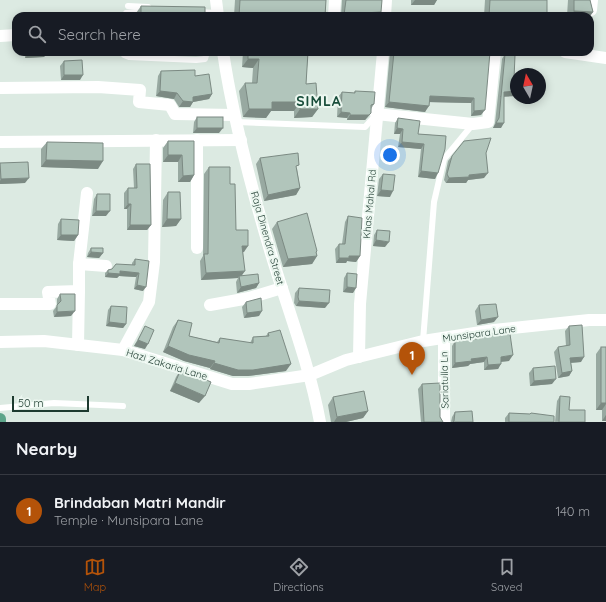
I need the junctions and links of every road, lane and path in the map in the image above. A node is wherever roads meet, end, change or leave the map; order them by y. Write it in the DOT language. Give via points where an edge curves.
graph roads {
  1 [pos="334,0"];
  2 [pos="386,0"];
  3 [pos="128,6"];
  4 [pos="217,10"];
  5 [pos="128,12"];
  6 [pos="198,12"];
  7 [pos="334,12"];
  8 [pos="385,12"];
  9 [pos="12,35"];
  10 [pos="0,36"];
  11 [pos="126,56"];
  12 [pos="206,56"];
  13 [pos="224,56"];
  14 [pos="383,56"];
  15 [pos="495,56"];
  16 [pos="592,56"];
  17 [pos="606,58"];
  18 [pos="0,88"];
  19 [pos="376,114"];
  20 [pos="235,118"];
  21 [pos="473,124"];
  22 [pos="156,140"];
  23 [pos="197,140"];
  24 [pos="241,140"];
  25 [pos="0,142"];
  26 [pos="87,193"];
  27 [pos="197,248"];
  28 [pos="79,264"];
  29 [pos="106,266"];
  30 [pos="282,288"];
  31 [pos="78,291"];
  32 [pos="0,304"];
  33 [pos="210,305"];
  34 [pos="606,320"];
  35 [pos="444,338"];
  36 [pos="423,341"];
  37 [pos="0,342"];
  38 [pos="78,345"];
  39 [pos="123,350"];
  40 [pos="359,357"];
  41 [pos="310,375"];
  42 [pos="123,406"];
  43 [pos="0,408"];
  44 [pos="320,422"];
  45 [pos="444,422"];
  1 -- 7 [label="street"];
  2 -- 8 [label="street"];
  3 -- 5 [label="lane" via="156,10"];
  4 -- 6 [label="lane" via="190,10"];
  9 -- 10 [label="street"];
  11 -- 12 [label="lane" via="196,60 205,59"];
  13 -- 20 [label="street, Raja Dinendra Street"];
  14 -- 19 [label="street, Khas Mahal Rd"];
  15 -- 21 [label="street" via="488,122"];
  16 -- 17 [label="street"];
  18 -- 20 [label="street" via="98,87 140,90 139,102 170,105 175,114"];
  19 -- 20 [label="lane" via="366,127"];
  19 -- 21 [label="street"];
  19 -- 40 [label="street, Khas Mahal Rd" via="360,304"];
  20 -- 24 [label="street, Raja Dinendra Street"];
  21 -- 36 [label="lane" via="444,159 434,202"];
  22 -- 23 [label="street"];
  22 -- 25 [label="street"];
  22 -- 39 [label="street" via="154,262 149,302"];
  23 -- 24 [label="street"];
  23 -- 27 [label="street"];
  24 -- 30 [label="street, Raja Dinendra Street"];
  26 -- 28 [label="street"];
  28 -- 29 [label="street"];
  28 -- 31 [label="street"];
  30 -- 33 [label="street"];
  30 -- 41 [label="street, Raja Dinendra Street"];
  31 -- 32 [label="street" via="48,292 50,304"];
  31 -- 38 [label="street"];
  34 -- 35 [label="street, Munsipara Lane" via="494,330"];
  35 -- 36 [label="street, Munsipara Lane"];
  35 -- 45 [label="street, Sariatulla Ln"];
  36 -- 40 [label="street, Munsipara Lane"];
  37 -- 38 [label="street, Hazi Zakaria Lane" via="44,341"];
  38 -- 39 [label="street, Hazi Zakaria Lane"];
  39 -- 41 [label="street, Hazi Zakaria Lane" via="232,384"];
  40 -- 41 [label="street, Munsipara Lane"];
  41 -- 44 [label="street, Raja Dinendra Street"];
  42 -- 43 [label="lane" via="54,403"];
}
